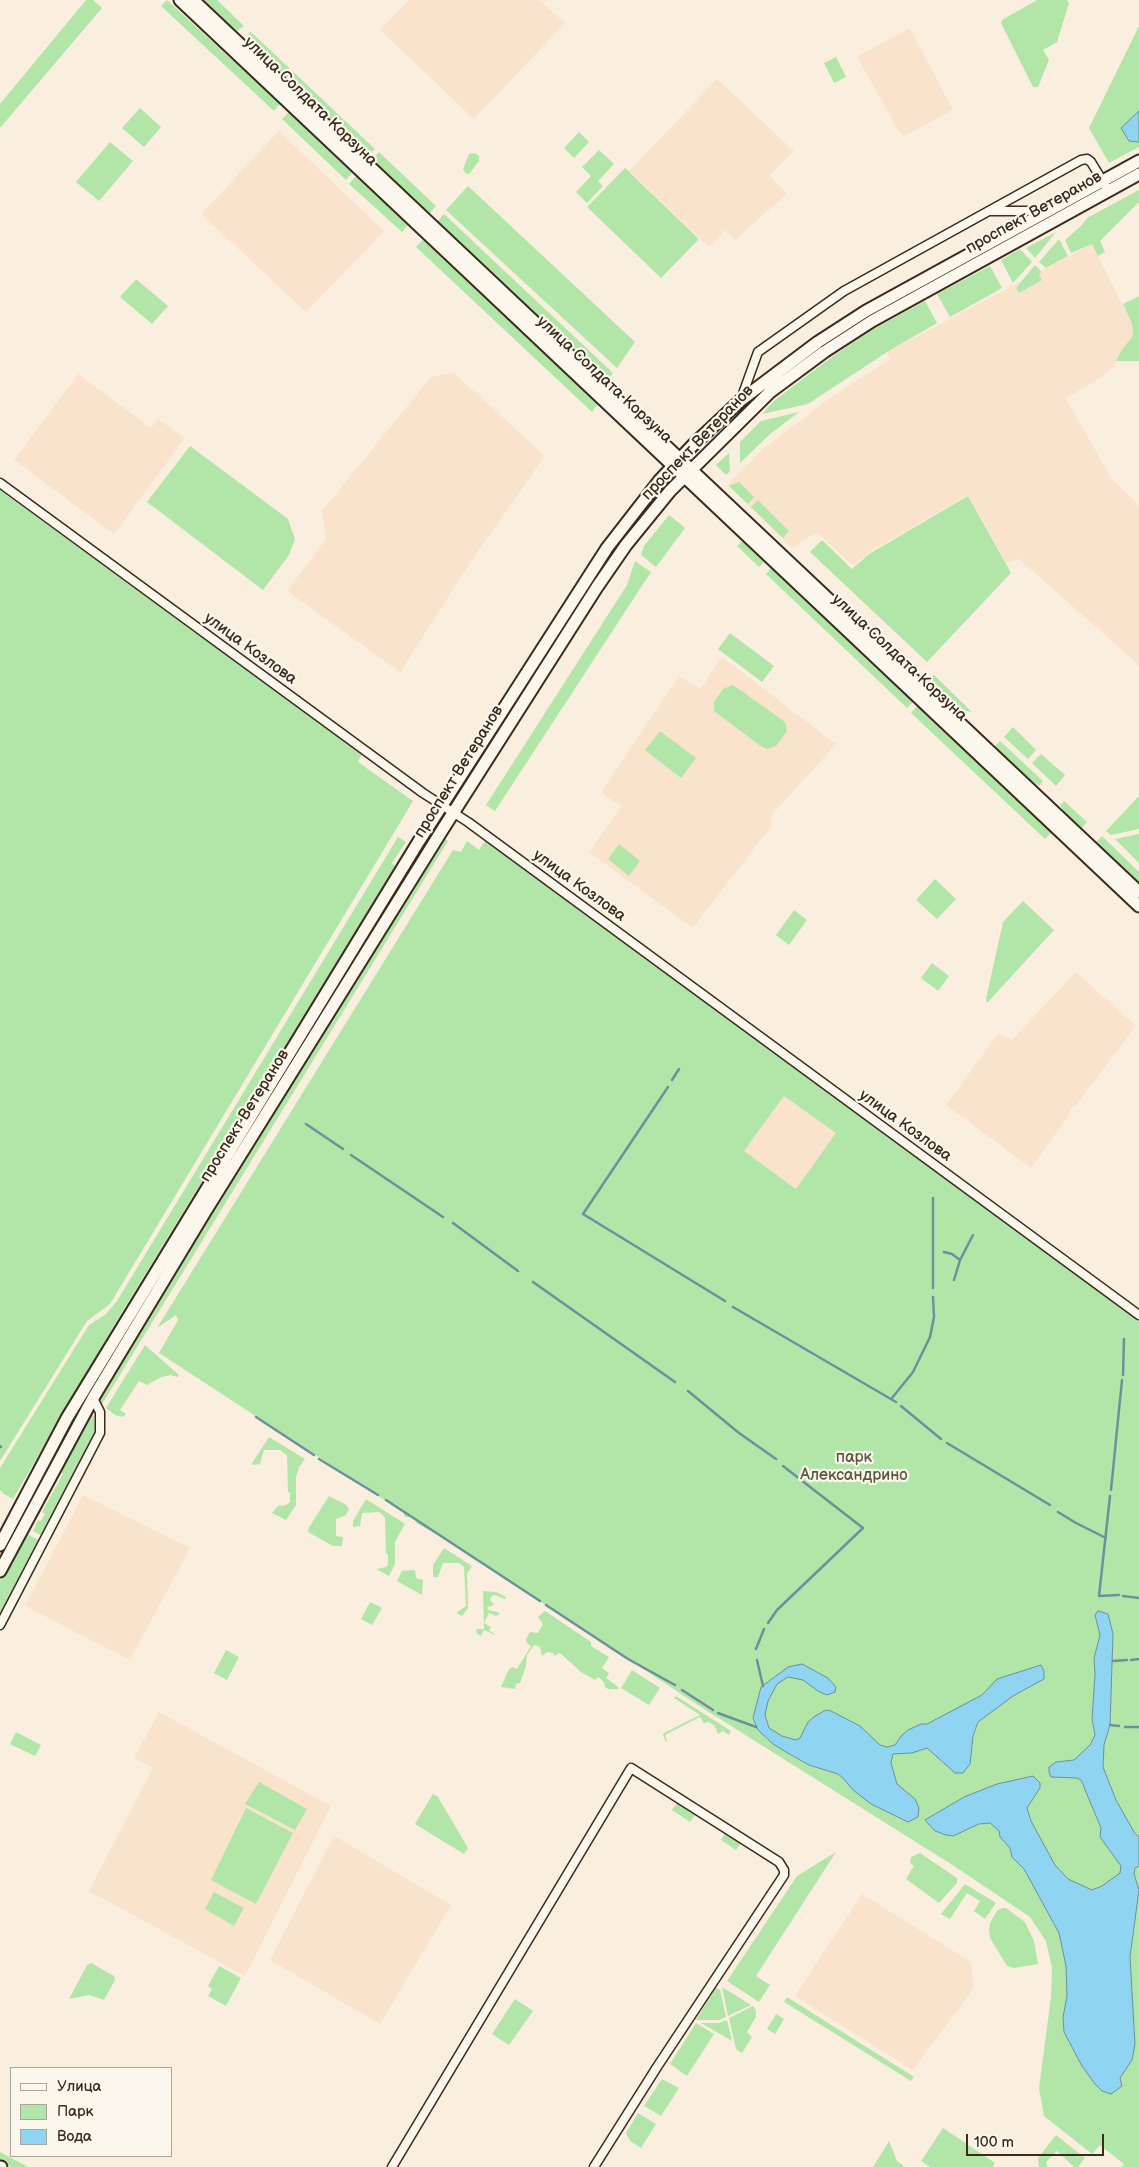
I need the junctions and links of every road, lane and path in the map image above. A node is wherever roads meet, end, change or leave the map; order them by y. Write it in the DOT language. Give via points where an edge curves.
graph roads {
  1 [pos="180,0"];
  2 [pos="193,0"];
  3 [pos="1139,161"];
  4 [pos="1139,174"];
  5 [pos="1106,186"];
  6 [pos="989,211"];
  7 [pos="1045,211"];
  8 [pos="741,400"];
  9 [pos="676,463"];
  10 [pos="687,473"];
  11 [pos="0,483"];
  12 [pos="442,805"];
  13 [pos="453,812"];
  14 [pos="1139,892"];
  15 [pos="1139,906"];
  16 [pos="1139,1315"];
  17 [pos="93,1398"];
  18 [pos="0,1545"];
  19 [pos="0,1571"];
  20 [pos="0,1625"];
  21 [pos="392,2167"];
  22 [pos="594,2167"];
  1 -- 9 [label="main road, улица Солдата Корзуна"];
  2 -- 9 [label="main road, улица Солдата Корзуна"];
  3 -- 5 [label="main road, проспект Ветеранов"];
  4 -- 5 [label="main road, проспект Ветеранов"];
  5 -- 6 [label="street" via="1092,162 1081,160"];
  5 -- 7 [label="main road, проспект Ветеранов"];
  5 -- 10 [label="main road, проспект Ветеранов" via="824,352 770,392"];
  6 -- 7 [label="street"];
  6 -- 8 [label="street" via="844,291 758,352"];
  7 -- 8 [label="main road, проспект Ветеранов" via="866,311 818,342"];
  8 -- 9 [label="main road, проспект Ветеранов"];
  9 -- 10 [label="main road, улица Солдата Корзуна"];
  9 -- 12 [label="main road, проспект Ветеранов" via="628,518 607,548"];
  10 -- 13 [label="main road, проспект Ветеранов" via="626,545 597,587"];
  10 -- 14 [label="main road, улица Солдата Корзуна"];
  10 -- 15 [label="main road, улица Солдата Корзуна"];
  11 -- 12 [label="street, улица Козлова"];
  12 -- 13 [label="street, улица Козлова"];
  12 -- 18 [label="main road, проспект Ветеранов" via="67,1418"];
  13 -- 16 [label="street, улица Козлова"];
  13 -- 17 [label="main road, проспект Ветеранов"];
  17 -- 19 [label="main road, проспект Ветеранов"];
  17 -- 20 [label="street" via="100,1412 100,1433"];
  21 -- 22 [label="street" via="630,1768 779,1862 784,1875"];
}
